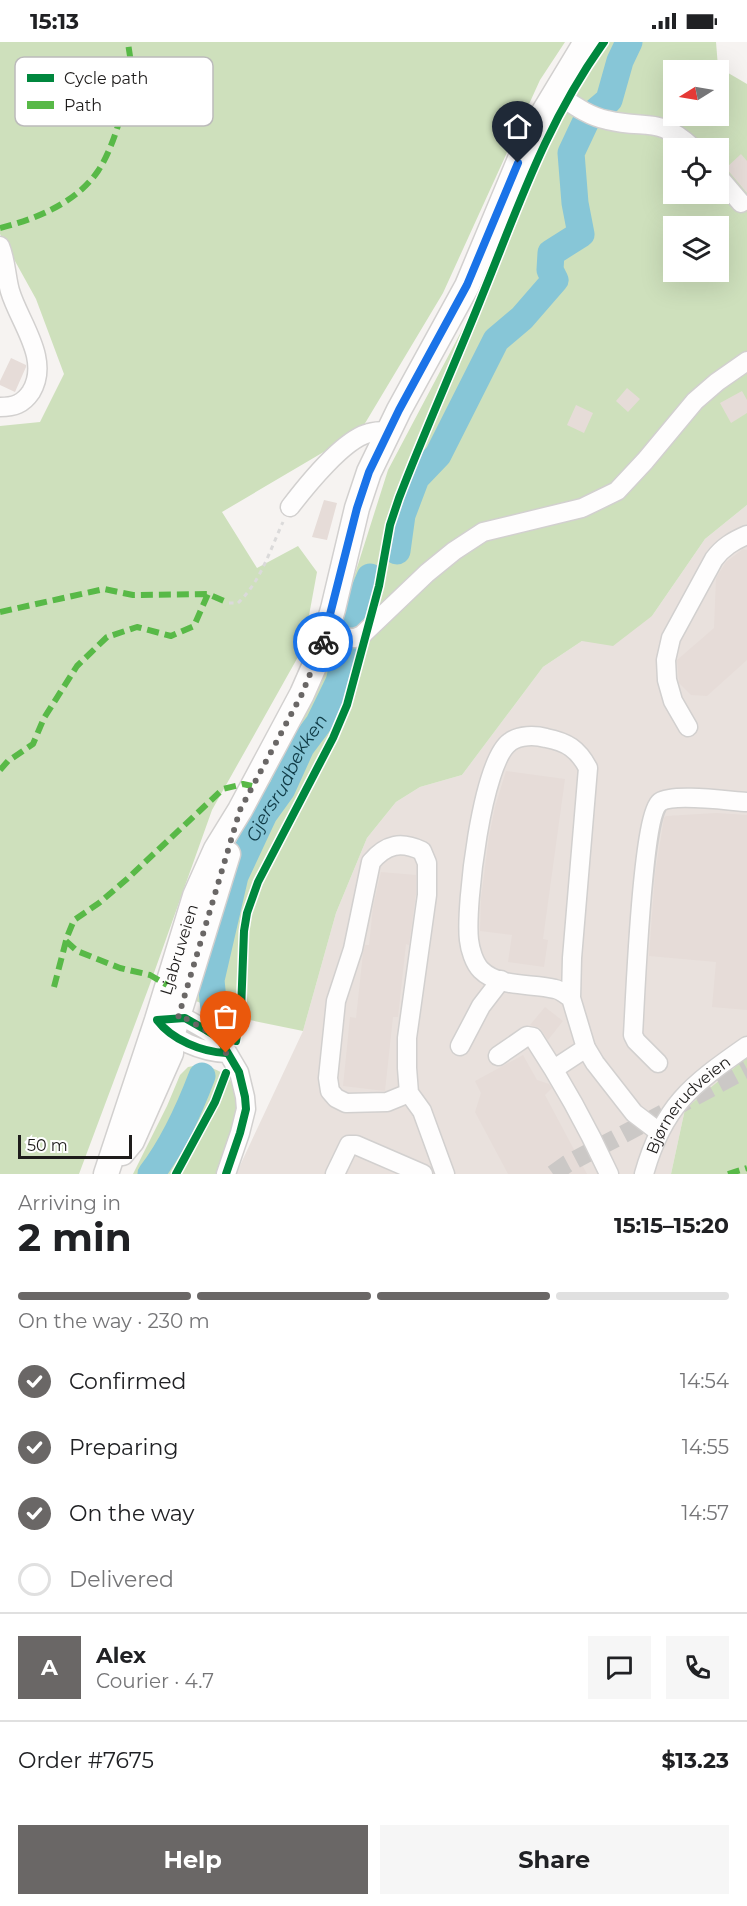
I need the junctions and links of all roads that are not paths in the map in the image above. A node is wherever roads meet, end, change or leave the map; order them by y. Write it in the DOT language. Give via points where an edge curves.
graph roads {
  1 [pos="586,42"];
  2 [pos="554,92"];
  3 [pos="680,138"];
  4 [pos="729,189"];
  5 [pos="741,203"];
  6 [pos="0,246"];
  7 [pos="747,361"];
  8 [pos="0,407"];
  9 [pos="388,431"];
  10 [pos="290,507"];
  11 [pos="747,535"];
  12 [pos="325,637"];
  13 [pos="688,727"];
  14 [pos="747,802"];
  15 [pos="501,981"];
  16 [pos="571,998"];
  17 [pos="169,1025"];
  18 [pos="460,1046"];
  19 [pos="747,1046"];
  20 [pos="586,1048"];
  21 [pos="498,1056"];
  22 [pos="658,1063"];
  23 [pos="554,1069"];
  24 [pos="409,1094"];
  25 [pos="659,1132"];
  26 [pos="108,1170"];
  27 [pos="226,1174"];
  28 [pos="335,1174"];
  29 [pos="423,1174"];
  30 [pos="445,1174"];
  31 [pos="609,1174"];
  32 [pos="644,1174"];
  1 -- 2 [label="main road, Ljabruveien"];
  2 -- 3 [label="street" via="601,119 667,128"];
  2 -- 9 [label="main road, Ljabruveien" via="525,147 463,294"];
  4 -- 5 [label="street"];
  6 -- 8 [label="street" via="10,292 34,348 37,368 36,382 23,402"];
  7 -- 12 [label="street" via="700,396 632,476 609,496 572,511 483,532 427,573 362,635"];
  9 -- 10 [label="street" via="359,436 323,467"];
  9 -- 12 [label="main road, Ljabruveien" via="357,508"];
  11 -- 13 [label="street" via="731,542 714,559 671,638 667,680 678,712"];
  12 -- 17 [label="main road, Ljabruveien" via="302,694 216,849 195,896"];
  14 -- 22 [label="street" via="664,800 652,817 633,1035"];
  15 -- 16 [label="street" via="558,989"];
  15 -- 16 [label="street" via="476,964 470,943 479,829 499,753 522,737 544,737 565,743 580,753 588,768"];
  15 -- 18 [label="street" via="481,1006"];
  16 -- 20 [label="street"];
  17 -- 26 [label="main road, Ljabruveien" via="116,1139"];
  17 -- 27 [label="street" via="216,1053 226,1053 239,1072 246,1109"];
  19 -- 25 [label="street, Bjørnerudveien" via="694,1084"];
  20 -- 23 [label="street"];
  20 -- 25 [label="street" via="634,1113"];
  21 -- 23 [label="street" via="530,1036"];
  23 -- 31 [label="street"];
  24 -- 24 [label="street" via="407,1038 427,895 427,863 422,851 402,844 389,846 371,862 353,949 336,1001 328,1078 330,1090 346,1103 387,1102"];
  24 -- 30 [label="street" via="422,1111"];
  25 -- 32 [label="street, Bjørnerudveien"];
  28 -- 29 [label="street" via="349,1145 356,1145"];
}
